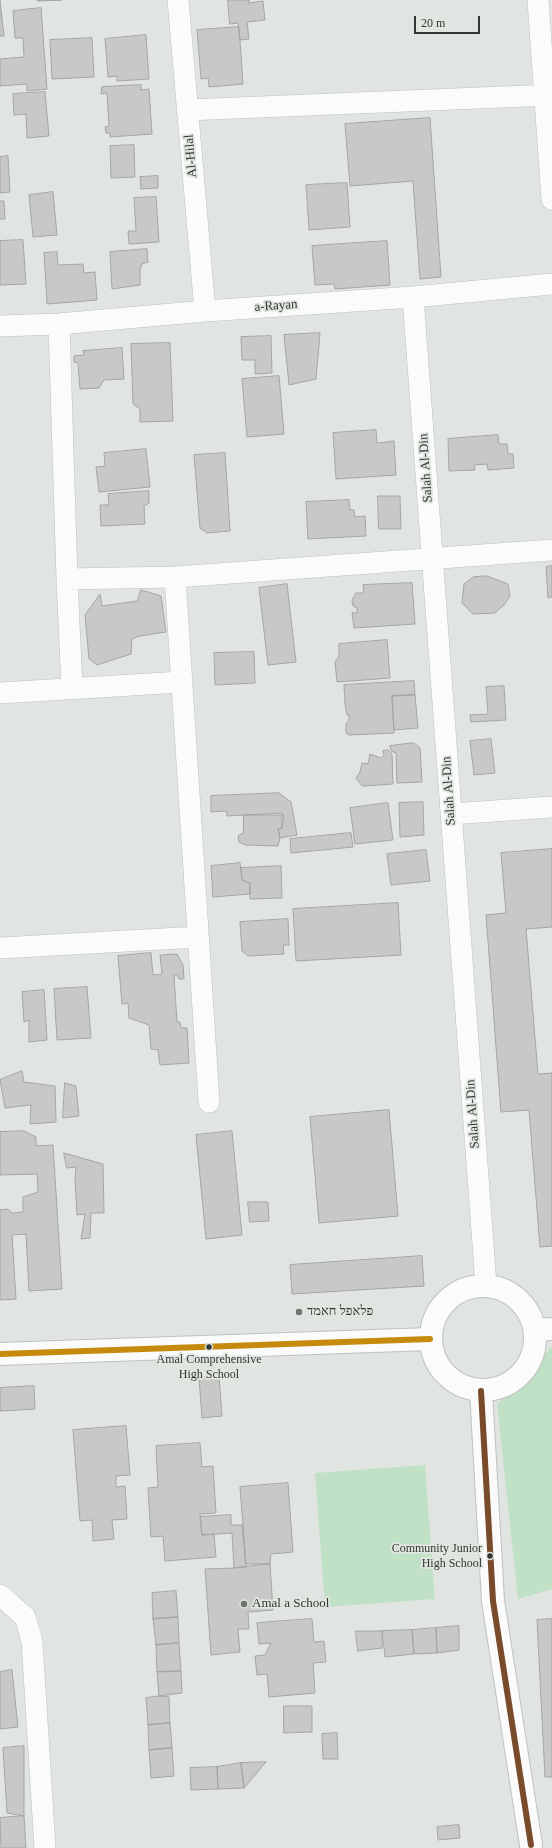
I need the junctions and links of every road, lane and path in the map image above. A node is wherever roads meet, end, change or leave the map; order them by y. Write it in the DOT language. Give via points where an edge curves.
graph roads {
  1 [pos="178,0"];
  2 [pos="538,0"];
  3 [pos="548,96"];
  4 [pos="187,110"];
  5 [pos="552,199"];
  6 [pos="552,284"];
  7 [pos="413,297"];
  8 [pos="204,311"];
  9 [pos="59,324"];
  10 [pos="0,326"];
  11 [pos="552,550"];
  12 [pos="432,559"];
  13 [pos="175,577"];
  14 [pos="67,579"];
  15 [pos="181,682"];
  16 [pos="72,688"];
  17 [pos="0,693"];
  18 [pos="552,807"];
  19 [pos="451,814"];
  20 [pos="198,937"];
  21 [pos="0,948"];
  22 [pos="209,1102"];
  23 [pos="486,1285"];
  24 [pos="543,1329"];
  25 [pos="430,1339"];
  26 [pos="0,1354"];
  27 [pos="481,1391"];
  28 [pos="0,1595"];
  29 [pos="529,1847"];
  30 [pos="45,1848"];
  1 -- 4 [label="street, Al-Hilal"];
  2 -- 3 [label="street"];
  3 -- 4 [label="street"];
  3 -- 5 [label="street"];
  4 -- 8 [label="street, Al-Hilal"];
  6 -- 7 [label="street, a-Rayan"];
  7 -- 8 [label="street, a-Rayan"];
  7 -- 12 [label="street, Salah Al-Din"];
  8 -- 9 [label="street, a-Rayan"];
  9 -- 10 [label="street, a-Rayan"];
  9 -- 14 [label="street"];
  11 -- 12 [label="street"];
  12 -- 13 [label="street"];
  12 -- 19 [label="street, Salah Al-Din"];
  13 -- 14 [label="street"];
  13 -- 15 [label="street"];
  14 -- 16 [label="street"];
  15 -- 16 [label="street"];
  15 -- 20 [label="street"];
  16 -- 17 [label="street"];
  18 -- 19 [label="street"];
  19 -- 23 [label="street, Salah Al-Din"];
  20 -- 21 [label="street"];
  20 -- 22 [label="street"];
  23 -- 24 [label="main road" via="498,1287 514,1296"];
  23 -- 25 [label="main road" via="468,1288 451,1296 439,1309 433,1321"];
  24 -- 27 [label="main road" via="529,1363 518,1378 499,1388"];
  25 -- 26 [label="main road"];
  25 -- 27 [label="main road" via="433,1355 441,1371 468,1389"];
  27 -- 29 [label="main road" via="493,1600"];
  28 -- 30 [label="street" via="25,1617 32,1641"];
}
